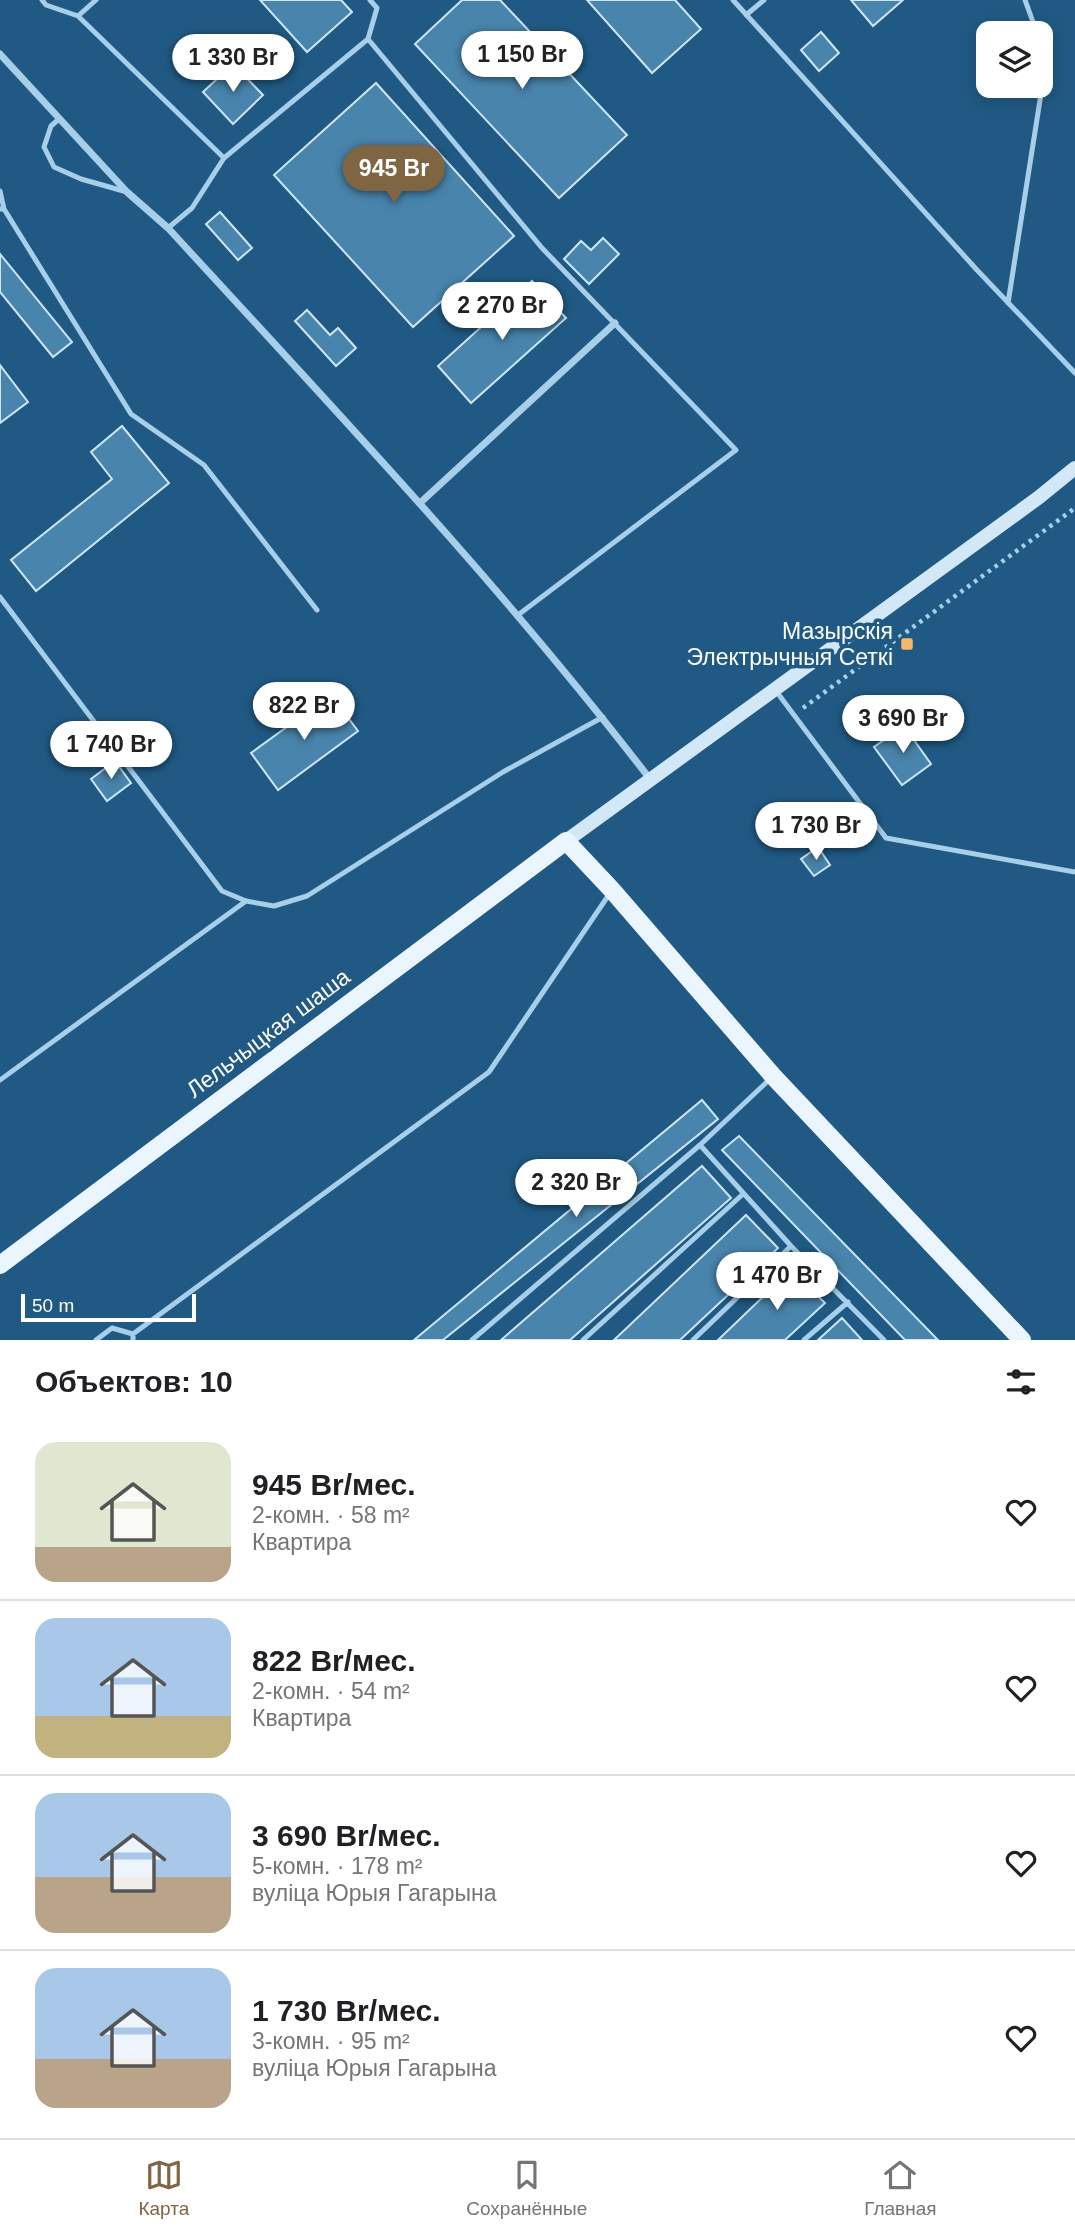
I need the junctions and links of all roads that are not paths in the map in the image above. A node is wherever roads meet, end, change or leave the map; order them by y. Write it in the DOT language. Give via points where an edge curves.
graph roads {
  1 [pos="42,0"];
  2 [pos="96,0"];
  3 [pos="370,0"];
  4 [pos="733,0"];
  5 [pos="764,0"];
  6 [pos="1025,0"];
  7 [pos="746,15"];
  8 [pos="78,16"];
  9 [pos="1033,21"];
  10 [pos="368,39"];
  11 [pos="0,54"];
  12 [pos="1040,98"];
  13 [pos="59,119"];
  14 [pos="224,158"];
  15 [pos="0,191"];
  16 [pos="127,192"];
  17 [pos="2,209"];
  18 [pos="168,228"];
  19 [pos="1008,303"];
  20 [pos="615,323"];
  21 [pos="1075,373"];
  22 [pos="1075,468"];
  23 [pos="420,503"];
  24 [pos="0,597"];
  25 [pos="317,610"];
  26 [pos="518,615"];
  27 [pos="774,688"];
  28 [pos="603,717"];
  29 [pos="650,779"];
  30 [pos="566,841"];
  31 [pos="1075,872"];
  32 [pos="612,890"];
  33 [pos="246,901"];
  34 [pos="773,1076"];
  35 [pos="0,1080"];
  36 [pos="700,1144"];
  37 [pos="743,1194"];
  38 [pos="791,1246"];
  39 [pos="0,1265"];
  40 [pos="848,1302"];
  41 [pos="133,1337"];
  42 [pos="96,1340"];
  43 [pos="472,1340"];
  44 [pos="583,1340"];
  45 [pos="693,1340"];
  46 [pos="804,1340"];
  47 [pos="884,1340"];
  48 [pos="1022,1340"];
  1 -- 8 [label="lane"];
  2 -- 8 [label="lane"];
  3 -- 10 [label="lane" via="377,8"];
  4 -- 7 [label="lane"];
  5 -- 7 [label="lane"];
  6 -- 9 [label="lane"];
  7 -- 19 [label="lane"];
  8 -- 14 [label="lane"];
  10 -- 14 [label="lane"];
  10 -- 20 [label="lane" via="542,248"];
  11 -- 13 [label="street"];
  12 -- 19 [label="lane"];
  13 -- 16 [label="street"];
  13 -- 16 [label="lane" via="51,126 44,147 54,167"];
  14 -- 18 [label="lane" via="192,208"];
  15 -- 17 [label="lane"];
  16 -- 18 [label="street"];
  17 -- 25 [label="lane" via="131,414 204,465"];
  18 -- 23 [label="street"];
  19 -- 21 [label="lane"];
  20 -- 23 [label="street"];
  20 -- 26 [label="lane" via="736,450"];
  22 -- 27 [label="main road"];
  23 -- 26 [label="street"];
  24 -- 33 [label="lane" via="222,891"];
  26 -- 28 [label="street"];
  27 -- 29 [label="main road"];
  27 -- 31 [label="lane" via="886,838"];
  28 -- 29 [label="street"];
  28 -- 33 [label="lane" via="503,772 307,896 274,906"];
  29 -- 30 [label="main road"];
  30 -- 32 [label="main road"];
  30 -- 39 [label="main road, Лельчыцкая шаша"];
  32 -- 34 [label="main road"];
  32 -- 41 [label="lane" via="489,1072"];
  33 -- 35 [label="lane"];
  34 -- 36 [label="lane"];
  34 -- 48 [label="main road"];
  36 -- 37 [label="lane"];
  36 -- 43 [label="lane"];
  37 -- 38 [label="lane"];
  37 -- 44 [label="lane"];
  38 -- 40 [label="lane"];
  38 -- 45 [label="lane"];
  40 -- 46 [label="lane"];
  40 -- 47 [label="lane"];
  41 -- 42 [label="lane" via="113,1328"];
}
